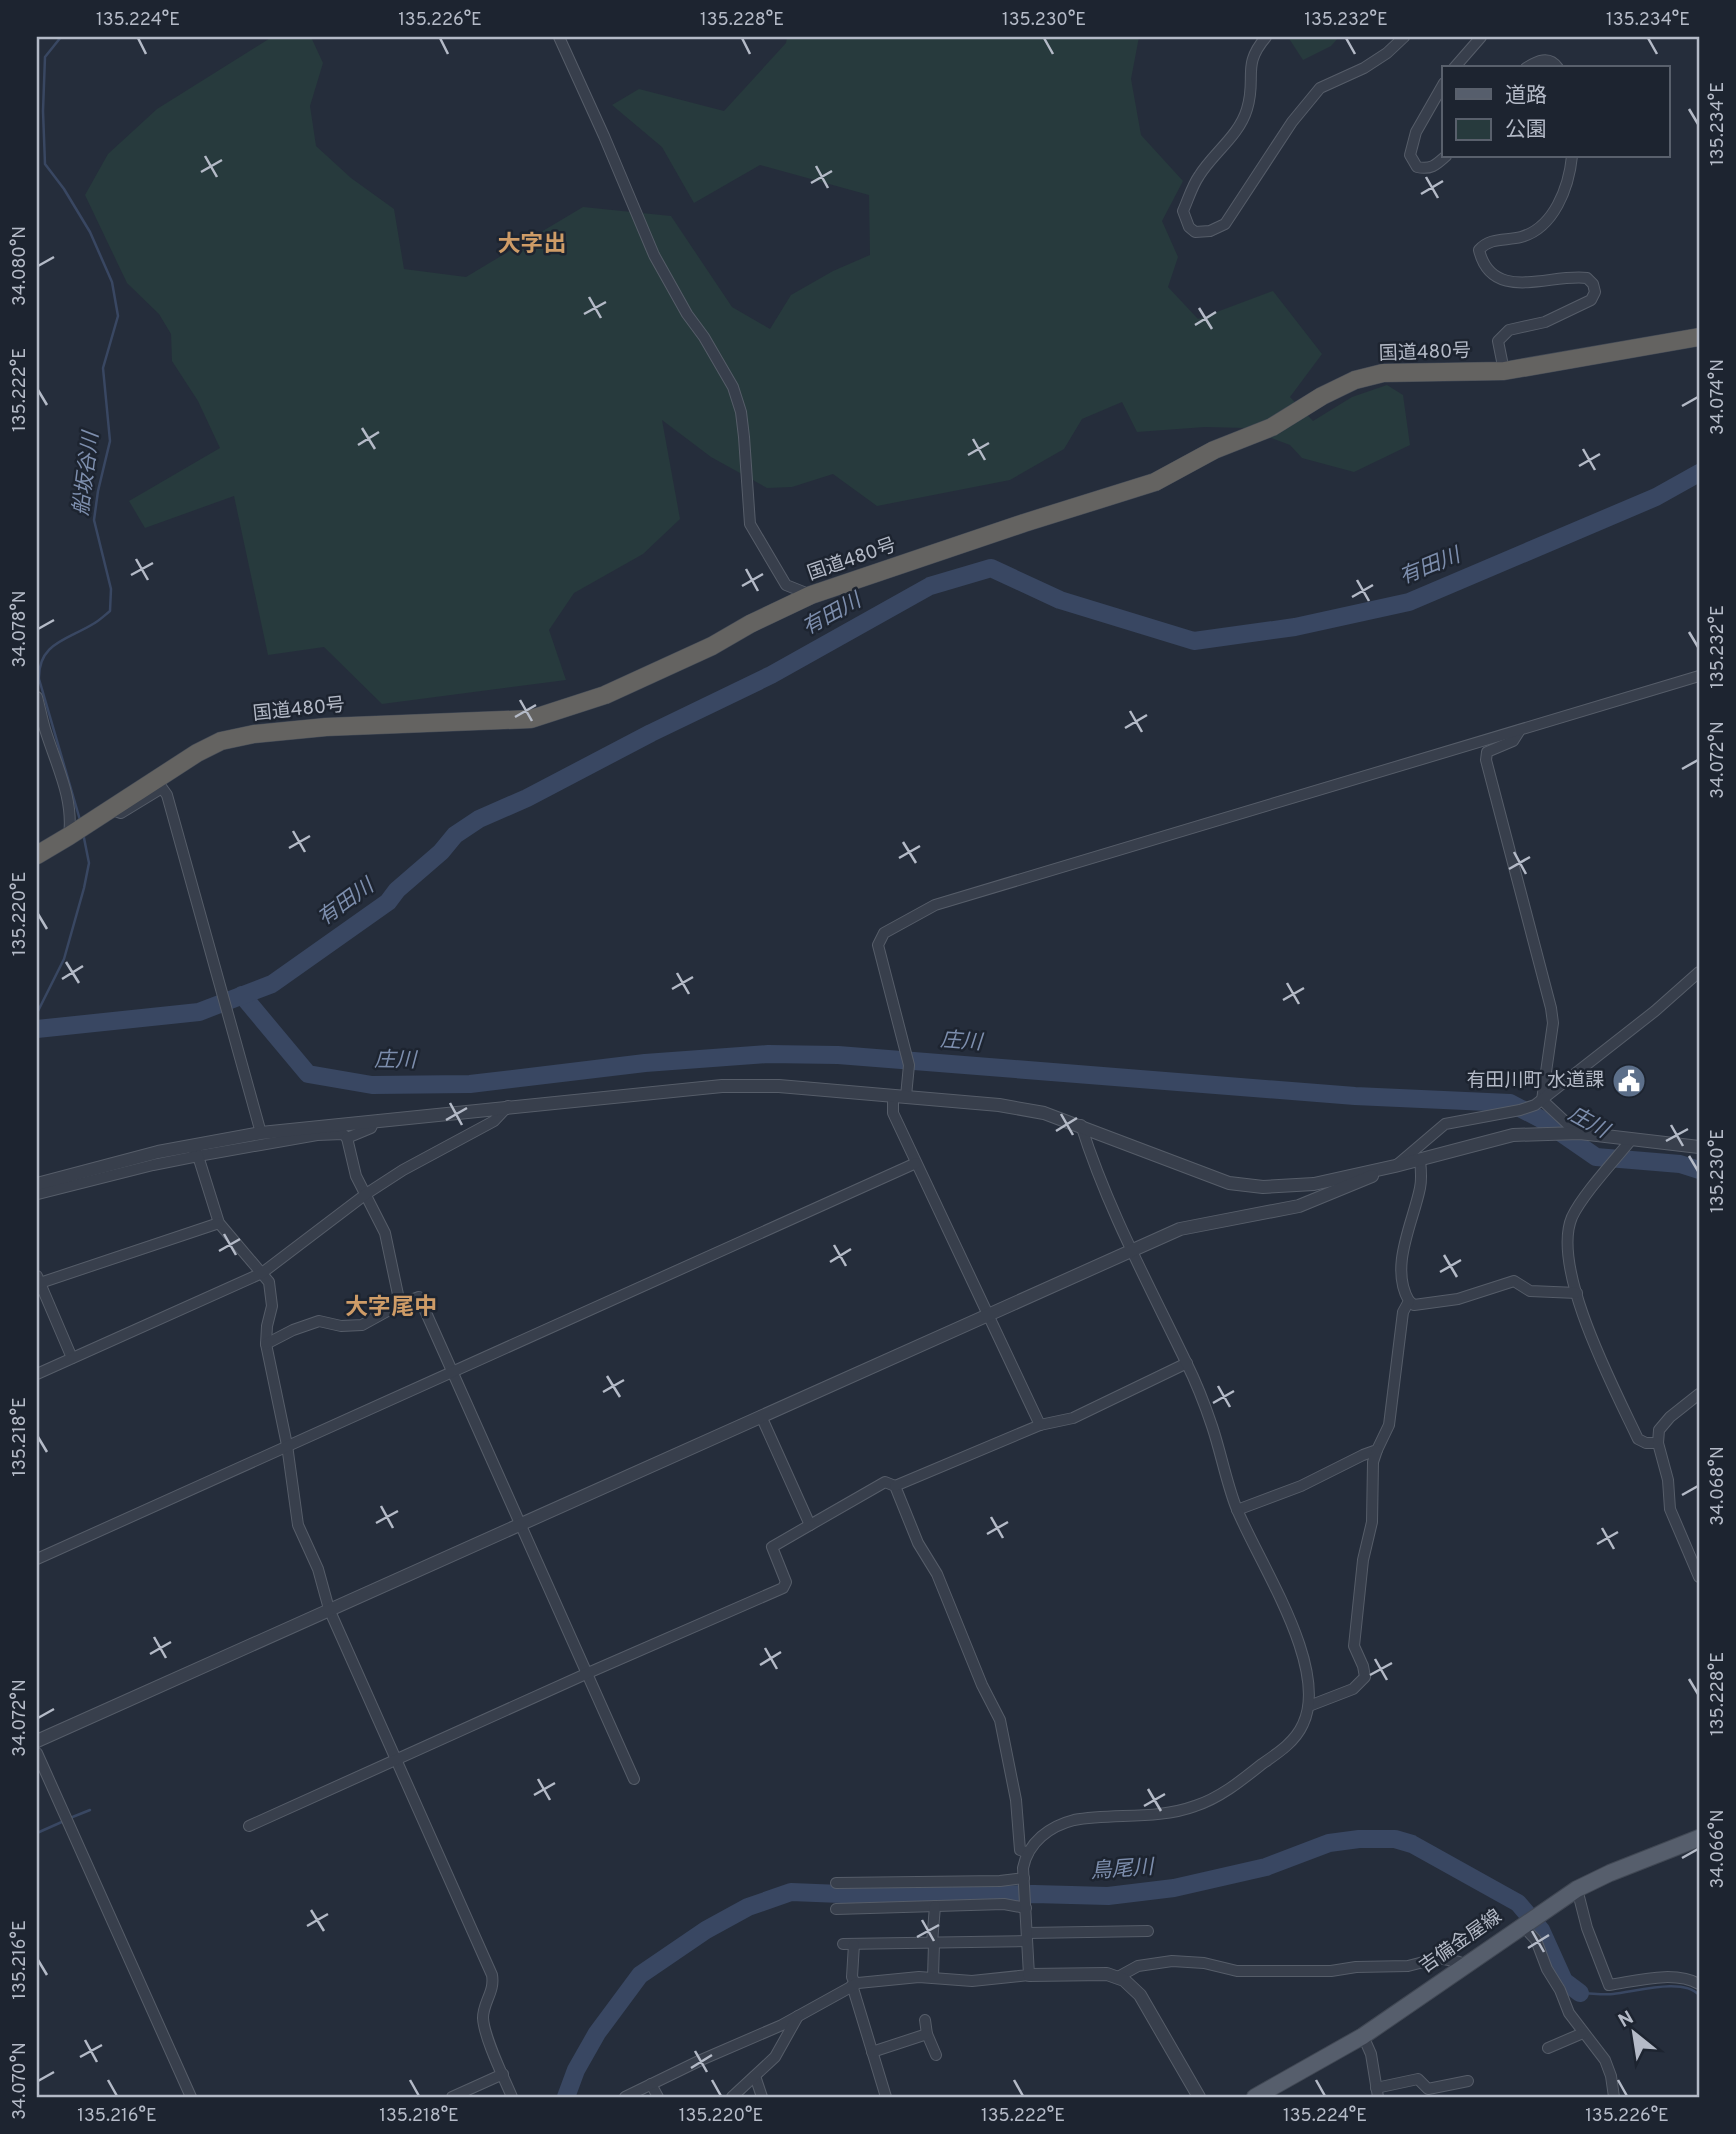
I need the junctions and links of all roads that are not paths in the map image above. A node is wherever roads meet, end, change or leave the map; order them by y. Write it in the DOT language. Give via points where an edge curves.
graph roads {
  1 [pos="559,37"];
  2 [pos="1265,37"];
  3 [pos="1404,37"];
  4 [pos="1481,37"];
  5 [pos="1456,66"];
  6 [pos="1529,66"];
  7 [pos="1556,66"];
  8 [pos="1442,86"];
  9 [pos="1444,158"];
  10 [pos="1572,158"];
  11 [pos="1699,337"];
  12 [pos="1504,371"];
  13 [pos="811,595"];
  14 [pos="1699,676"];
  15 [pos="37,697"];
  16 [pos="1520,730"];
  17 [pos="110,809"];
  18 [pos="69,836"];
  19 [pos="37,855"];
  20 [pos="1699,972"];
  21 [pos="899,1096"];
  22 [pos="1542,1100"];
  23 [pos="508,1107"];
  24 [pos="374,1121"];
  25 [pos="1081,1125"];
  26 [pos="260,1130"];
  27 [pos="1574,1133"];
  28 [pos="347,1138"];
  29 [pos="1631,1140"];
  30 [pos="1699,1147"];
  31 [pos="158,1152"];
  32 [pos="198,1156"];
  33 [pos="1420,1160"];
  34 [pos="916,1163"];
  35 [pos="1395,1166"];
  36 [pos="37,1185"];
  37 [pos="1296,1185"];
  38 [pos="366,1194"];
  39 [pos="37,1195"];
  40 [pos="1299,1206"];
  41 [pos="219,1223"];
  42 [pos="1132,1250"];
  43 [pos="262,1273"];
  44 [pos="38,1281"];
  45 [pos="1577,1293"];
  46 [pos="1409,1301"];
  47 [pos="400,1304"];
  48 [pos="987,1315"];
  49 [pos="266,1344"];
  50 [pos="72,1358"];
  51 [pos="1187,1363"];
  52 [pos="453,1373"];
  53 [pos="37,1374"];
  54 [pos="1699,1394"];
  55 [pos="761,1416"];
  56 [pos="1040,1425"];
  57 [pos="1657,1443"];
  58 [pos="287,1445"];
  59 [pos="1377,1450"];
  60 [pos="895,1486"];
  61 [pos="1237,1510"];
  62 [pos="521,1524"];
  63 [pos="810,1525"];
  64 [pos="1695,1553"];
  65 [pos="37,1559"];
  66 [pos="1699,1577"];
  67 [pos="329,1609"];
  68 [pos="588,1673"];
  69 [pos="1309,1706"];
  70 [pos="37,1741"];
  71 [pos="37,1753"];
  72 [pos="397,1760"];
  73 [pos="634,1779"];
  74 [pos="249,1826"];
  75 [pos="1699,1838"];
  76 [pos="1027,1853"];
  77 [pos="1024,1881"];
  78 [pos="836,1883"];
  79 [pos="1577,1889"];
  80 [pos="1025,1905"];
  81 [pos="934,1906"];
  82 [pos="836,1909"];
  83 [pos="1523,1925"];
  84 [pos="1148,1931"];
  85 [pos="1027,1937"];
  86 [pos="933,1942"];
  87 [pos="1463,1967"];
  88 [pos="1029,1975"];
  89 [pos="1118,1977"];
  90 [pos="933,1978"];
  91 [pos="854,1984"];
  92 [pos="1699,1984"];
  93 [pos="798,2016"];
  94 [pos="925,2020"];
  95 [pos="1583,2033"];
  96 [pos="927,2034"];
  97 [pos="1363,2036"];
  98 [pos="1548,2048"];
  99 [pos="872,2052"];
  100 [pos="936,2055"];
  101 [pos="503,2074"];
  102 [pos="755,2076"];
  103 [pos="1468,2081"];
  104 [pos="651,2084"];
  105 [pos="1377,2093"];
  106 [pos="1427,2093"];
  107 [pos="191,2097"];
  108 [pos="452,2097"];
  109 [pos="512,2097"];
  110 [pos="625,2097"];
  111 [pos="658,2097"];
  112 [pos="732,2097"];
  113 [pos="762,2097"];
  114 [pos="886,2097"];
  115 [pos="1199,2097"];
  116 [pos="1255,2097"];
  117 [pos="1614,2097"];
  1 -- 13 [label="street" via="654,254 733,387 742,425 750,524 786,585"];
  2 -- 3 [label="street" via="1250,61 1247,110 1199,175 1182,211 1195,232 1225,224 1320,88 1364,68"];
  4 -- 5 [label="street"];
  6 -- 7 [label="street" via="1547,60"];
  8 -- 9 [label="street" via="1416,132 1410,155 1417,167 1426,169"];
  10 -- 12 [label="street" via="1564,190 1545,223 1522,237 1491,241 1479,250 1489,271 1506,282 1576,276 1587,278 1595,292 1591,300 1575,309 1509,330 1498,341"];
  11 -- 12 [label="highway, 国道480号"];
  12 -- 13 [label="highway, 国道480号" via="1383,373 1355,380 1272,427 1214,450 1155,482"];
  13 -- 17 [label="highway, 国道480号" via="700,652 562,711 531,719 326,727 221,741"];
  14 -- 16 [label="street"];
  15 -- 18 [label="street" via="62,775 71,820"];
  16 -- 21 [label="street" via="935,905 884,933 878,945 909,1065"];
  16 -- 22 [label="street" via="1513,741 1488,752 1486,760 1551,1008"];
  17 -- 18 [label="highway, 国道480号"];
  17 -- 26 [label="street" via="121,813 162,788 167,795"];
  18 -- 19 [label="highway, 国道480号"];
  20 -- 22 [label="street"];
  21 -- 23 [label="street" via="722,1086"];
  21 -- 25 [label="street" via="999,1105"];
  21 -- 34 [label="street" via="893,1113"];
  22 -- 27 [label="street"];
  22 -- 35 [label="street" via="1520,1110 1445,1124"];
  23 -- 24 [label="street"];
  23 -- 38 [label="street" via="494,1121"];
  24 -- 26 [label="street"];
  24 -- 28 [label="street" via="371,1128"];
  25 -- 37 [label="street" via="1229,1183"];
  25 -- 42 [label="street"];
  26 -- 31 [label="street"];
  27 -- 29 [label="street"];
  27 -- 33 [label="street" via="1513,1135"];
  28 -- 32 [label="street" via="343,1134 317,1135"];
  28 -- 38 [label="street" via="356,1176"];
  29 -- 30 [label="street"];
  29 -- 45 [label="street" via="1573,1216 1567,1257"];
  31 -- 32 [label="street" via="164,1157"];
  31 -- 36 [label="street"];
  32 -- 39 [label="street"];
  32 -- 41 [label="street"];
  33 -- 35 [label="street"];
  33 -- 46 [label="street" via="1421,1185 1402,1260 1402,1285"];
  34 -- 48 [label="street"];
  34 -- 52 [label="street"];
  35 -- 37 [label="street"];
  35 -- 40 [label="street"];
  36 -- 39 [label="street"];
  37 -- 40 [label="street" via="1306,1187 1309,1193"];
  38 -- 43 [label="street"];
  38 -- 47 [label="street" via="385,1233"];
  40 -- 42 [label="street" via="1180,1229"];
  41 -- 43 [label="street"];
  41 -- 44 [label="street"];
  42 -- 48 [label="street"];
  42 -- 51 [label="street"];
  43 -- 49 [label="street" via="269,1283 272,1306"];
  43 -- 50 [label="street"];
  44 -- 50 [label="street"];
  45 -- 46 [label="street" via="1530,1291 1514,1281 1458,1299 1414,1305"];
  45 -- 57 [label="street" via="1595,1348 1638,1438"];
  46 -- 59 [label="street" via="1403,1312 1389,1425"];
  47 -- 49 [label="street" via="362,1325 319,1321"];
  47 -- 52 [label="street" via="419,1297"];
  48 -- 55 [label="street"];
  48 -- 56 [label="street"];
  49 -- 58 [label="street"];
  50 -- 53 [label="street"];
  51 -- 56 [label="street" via="1073,1418"];
  51 -- 61 [label="street"];
  52 -- 58 [label="street"];
  52 -- 62 [label="street"];
  54 -- 57 [label="street" via="1670,1417 1659,1430"];
  55 -- 62 [label="street"];
  55 -- 63 [label="street"];
  56 -- 60 [label="street"];
  57 -- 64 [label="street" via="1668,1480 1670,1508"];
  58 -- 65 [label="street"];
  58 -- 67 [label="street" via="298,1525 318,1569"];
  59 -- 61 [label="street"];
  59 -- 69 [label="street" via="1354,1646 1365,1677 1353,1689"];
  60 -- 63 [label="street" via="885,1482"];
  60 -- 76 [label="street" via="1000,1720 1016,1800 1020,1850"];
  61 -- 69 [label="street" via="1288,1616 1309,1681"];
  62 -- 67 [label="street"];
  62 -- 68 [label="street"];
  63 -- 68 [label="street" via="772,1547 786,1582 783,1588"];
  64 -- 66 [label="street"];
  67 -- 70 [label="street"];
  67 -- 72 [label="street"];
  68 -- 72 [label="street"];
  68 -- 73 [label="street"];
  69 -- 76 [label="street" via="1299,1733 1286,1746 1217,1796 1195,1807 1163,1813 1065,1822 1044,1833"];
  71 -- 107 [label="street"];
  72 -- 74 [label="street"];
  72 -- 101 [label="street" via="492,1975 484,2022"];
  75 -- 79 [label="main road, 吉備金屋線"];
  76 -- 77 [label="street"];
  77 -- 78 [label="street"];
  77 -- 80 [label="street"];
  79 -- 83 [label="main road, 吉備金屋線"];
  79 -- 92 [label="street" via="1609,1985 1673,1978"];
  80 -- 81 [label="street"];
  80 -- 85 [label="street"];
  81 -- 82 [label="street"];
  81 -- 86 [label="street"];
  83 -- 87 [label="main road, 吉備金屋線"];
  83 -- 95 [label="street" via="1536,1940 1566,2008"];
  84 -- 85 [label="street"];
  85 -- 86 [label="street"];
  85 -- 88 [label="street"];
  86 -- 90 [label="street"];
  86 -- 91 [label="street" via="849,1944"];
  87 -- 89 [label="street" via="1460,1962 1439,1958 1408,1966 1331,1971 1237,1971 1172,1961 1148,1963"];
  87 -- 97 [label="main road, 吉備金屋線"];
  88 -- 89 [label="street" via="1099,1973"];
  88 -- 90 [label="street"];
  89 -- 115 [label="street" via="1144,2001"];
  90 -- 91 [label="street"];
  91 -- 93 [label="street"];
  91 -- 99 [label="street"];
  93 -- 102 [label="street" via="775,2057"];
  93 -- 104 [label="street"];
  94 -- 96 [label="street"];
  95 -- 98 [label="street"];
  95 -- 117 [label="street" via="1605,2060"];
  96 -- 99 [label="street"];
  96 -- 100 [label="street"];
  97 -- 105 [label="street"];
  97 -- 116 [label="main road, 吉備金屋線"];
  99 -- 114 [label="street"];
  101 -- 108 [label="street"];
  101 -- 109 [label="street"];
  102 -- 112 [label="street"];
  102 -- 113 [label="street"];
  103 -- 106 [label="street"];
  104 -- 110 [label="street"];
  104 -- 111 [label="street"];
  105 -- 106 [label="street" via="1415,2079"];
}
